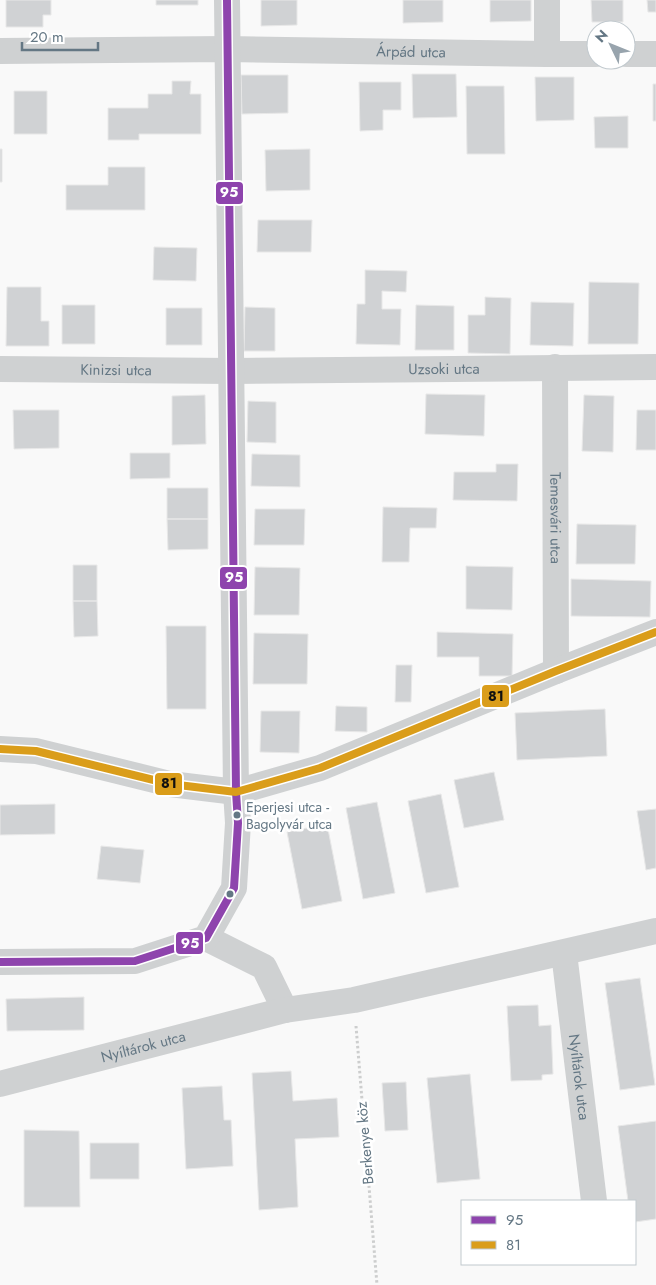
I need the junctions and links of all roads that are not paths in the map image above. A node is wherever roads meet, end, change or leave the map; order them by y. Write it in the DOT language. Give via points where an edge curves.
graph roads {
  1 [pos="227,0"];
  2 [pos="547,0"];
  3 [pos="228,49"];
  4 [pos="0,51"];
  5 [pos="547,54"];
  6 [pos="586,54"];
  7 [pos="636,54"];
  8 [pos="656,54"];
  9 [pos="555,367"];
  10 [pos="656,367"];
  11 [pos="0,369"];
  12 [pos="232,370"];
  13 [pos="656,632"];
  14 [pos="556,671"];
  15 [pos="0,749"];
  16 [pos="236,792"];
  17 [pos="656,931"];
  18 [pos="206,938"];
  19 [pos="564,953"];
  20 [pos="0,962"];
  21 [pos="285,1010"];
  22 [pos="0,1084"];
  23 [pos="594,1200"];
  1 -- 3 [label="street"];
  2 -- 5 [label="street"];
  3 -- 4 [label="street, Árpád utca"];
  3 -- 5 [label="street, Árpád utca"];
  3 -- 12 [label="street"];
  5 -- 6 [label="street, Árpád utca"];
  7 -- 8 [label="street"];
  9 -- 10 [label="street, Uzsoki utca"];
  9 -- 12 [label="street, Uzsoki utca"];
  9 -- 14 [label="street, Temesvári utca"];
  11 -- 12 [label="street, Kinizsi utca"];
  12 -- 16 [label="street"];
  13 -- 14 [label="street"];
  14 -- 16 [label="street" via="320,768"];
  15 -- 16 [label="street" via="36,751 170,784"];
  16 -- 18 [label="street" via="238,823 234,888"];
  17 -- 19 [label="street, Nyíltárok utca"];
  18 -- 20 [label="street" via="135,961"];
  18 -- 21 [label="street" via="264,968"];
  19 -- 21 [label="street, Nyíltárok utca" via="354,1000"];
  19 -- 23 [label="street, Nyíltárok utca"];
  21 -- 22 [label="street, Nyíltárok utca"];
}
